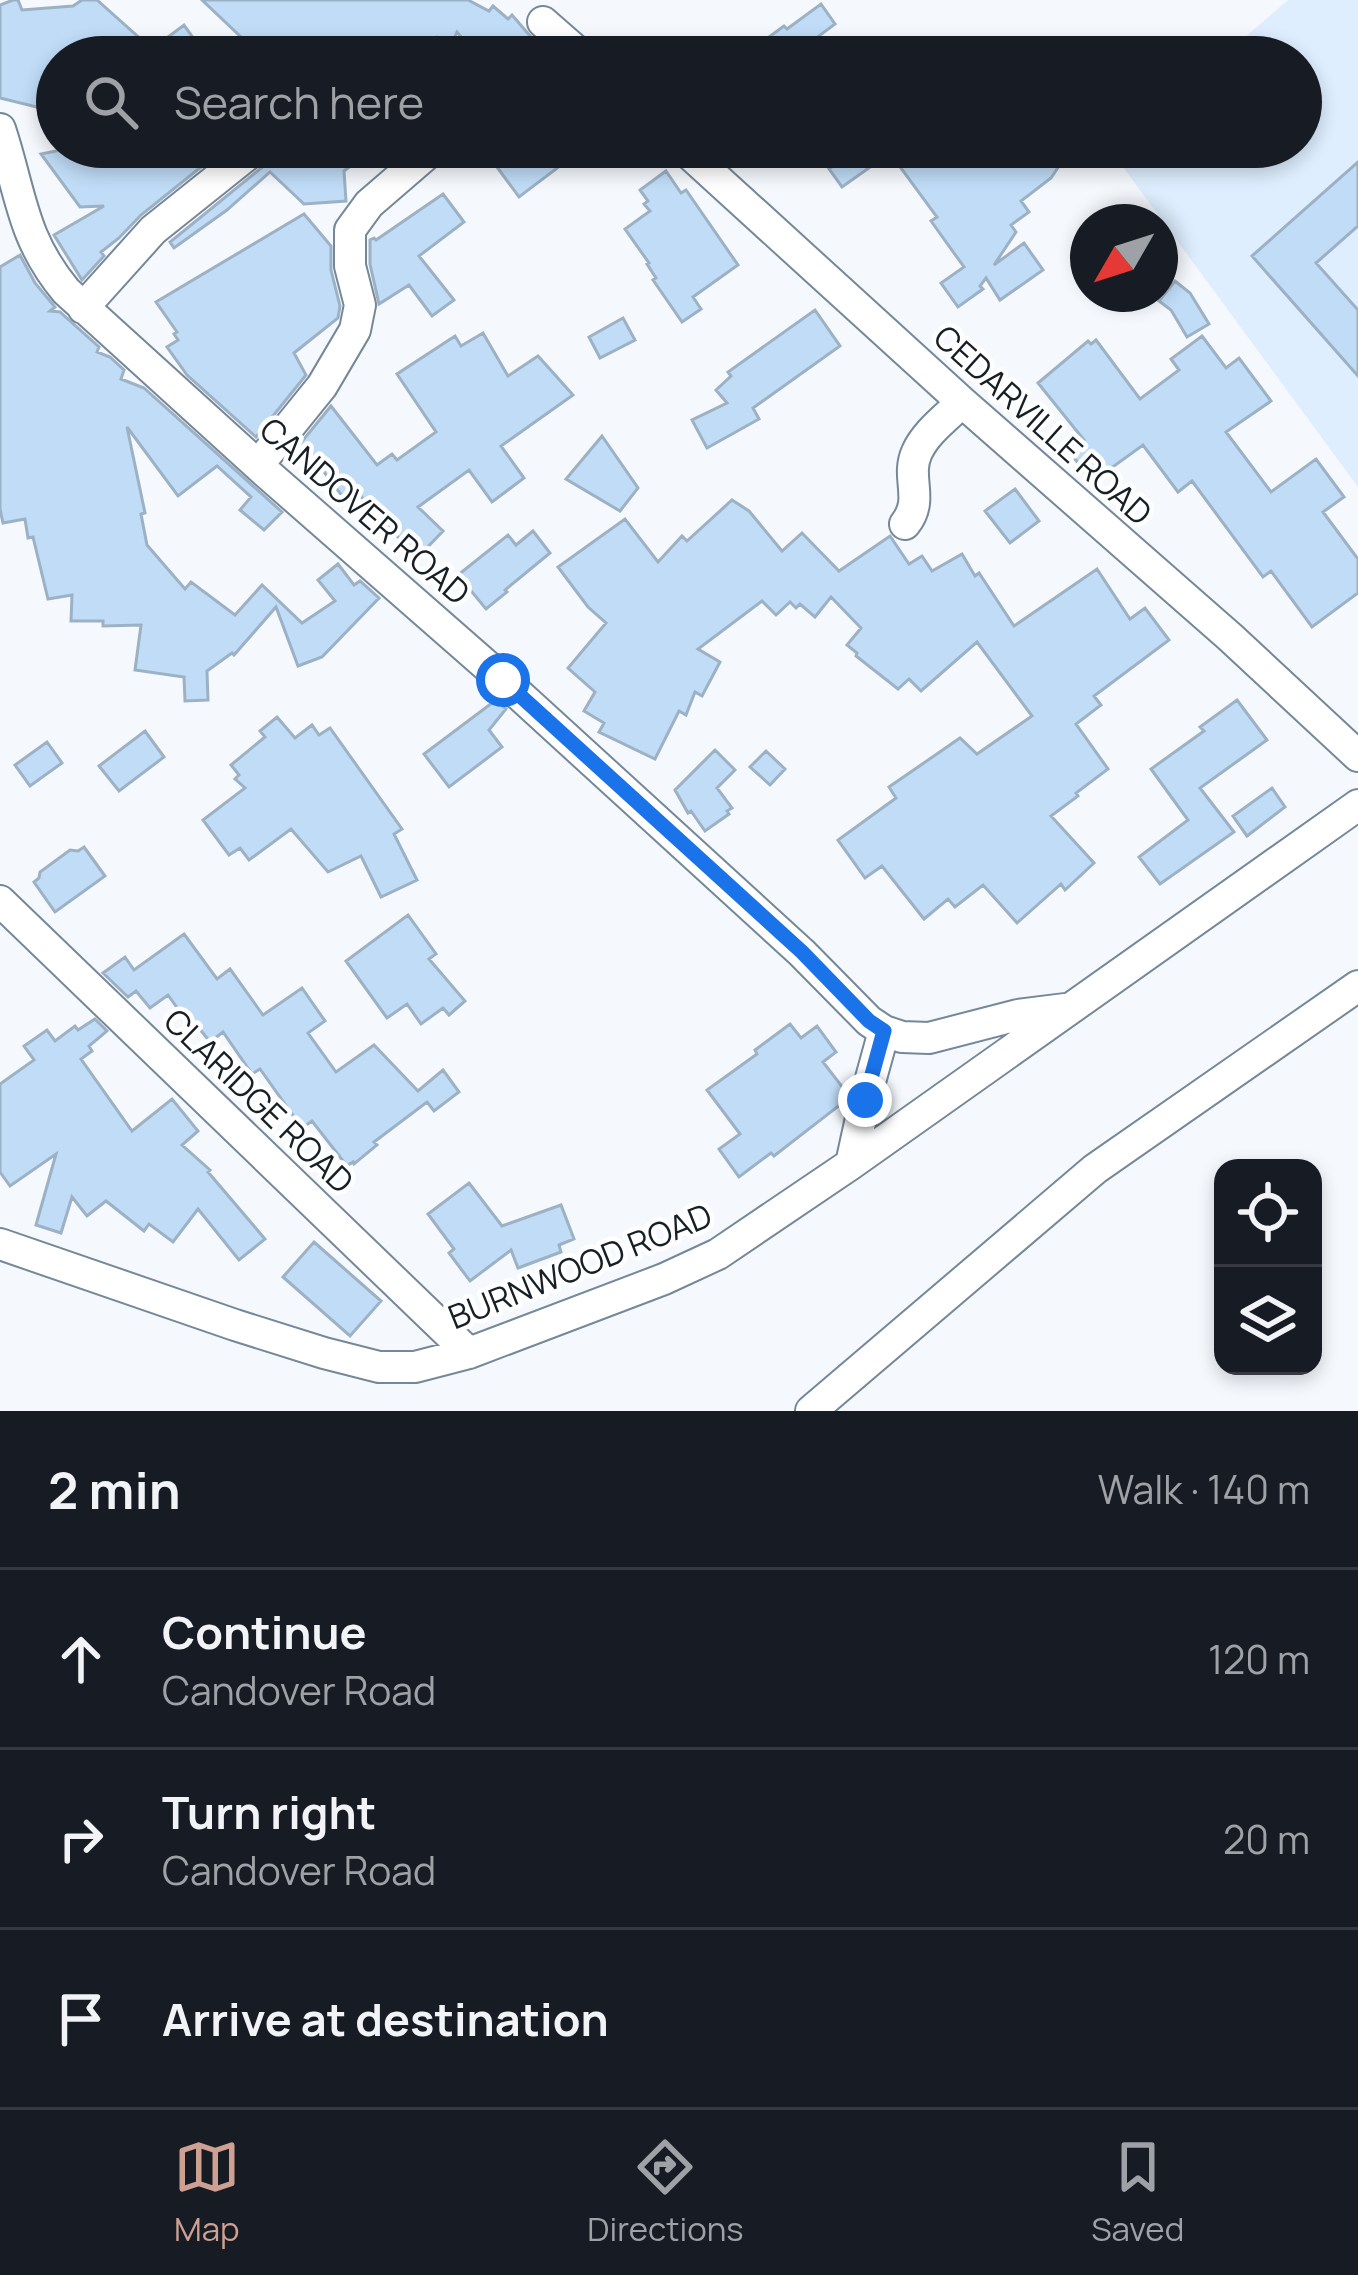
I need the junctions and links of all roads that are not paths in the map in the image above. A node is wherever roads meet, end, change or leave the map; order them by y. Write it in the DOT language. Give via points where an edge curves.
graph roads {
  1 [pos="0,128"];
  2 [pos="231,168"];
  3 [pos="411,168"];
  4 [pos="705,168"];
  5 [pos="83,308"];
  6 [pos="962,402"];
  7 [pos="258,465"];
  8 [pos="905,524"];
  9 [pos="1358,756"];
  10 [pos="1358,805"];
  11 [pos="0,901"];
  12 [pos="1358,986"];
  13 [pos="1071,1008"];
  14 [pos="884,1031"];
  15 [pos="851,1164"];
  16 [pos="0,1244"];
  17 [pos="43,1258"];
  18 [pos="0,1264"];
  19 [pos="469,1353"];
  20 [pos="812,1411"];
  1 -- 5 [label="street, CANDOVER ROAD" via="37,250"];
  2 -- 5 [label="street" via="153,230"];
  3 -- 7 [label="street" via="350,230 360,304 355,330"];
  4 -- 6 [label="street, CEDARVILLE ROAD"];
  5 -- 7 [label="street, CANDOVER ROAD"];
  6 -- 8 [label="street" via="917,451 916,503"];
  6 -- 9 [label="street, CEDARVILLE ROAD"];
  7 -- 14 [label="street, CANDOVER ROAD"];
  10 -- 13 [label="street, BURNWOOD ROAD"];
  11 -- 19 [label="street, CLARIDGE ROAD"];
  12 -- 20 [label="street" via="1095,1169"];
  13 -- 14 [label="street" via="928,1038"];
  13 -- 15 [label="street, BURNWOOD ROAD"];
  14 -- 15 [label="street"];
  15 -- 19 [label="street, BURNWOOD ROAD" via="718,1254"];
  16 -- 17 [label="street, BURNWOOD ROAD"];
  17 -- 18 [label="street"];
  17 -- 19 [label="street, BURNWOOD ROAD" via="379,1367"];
}
